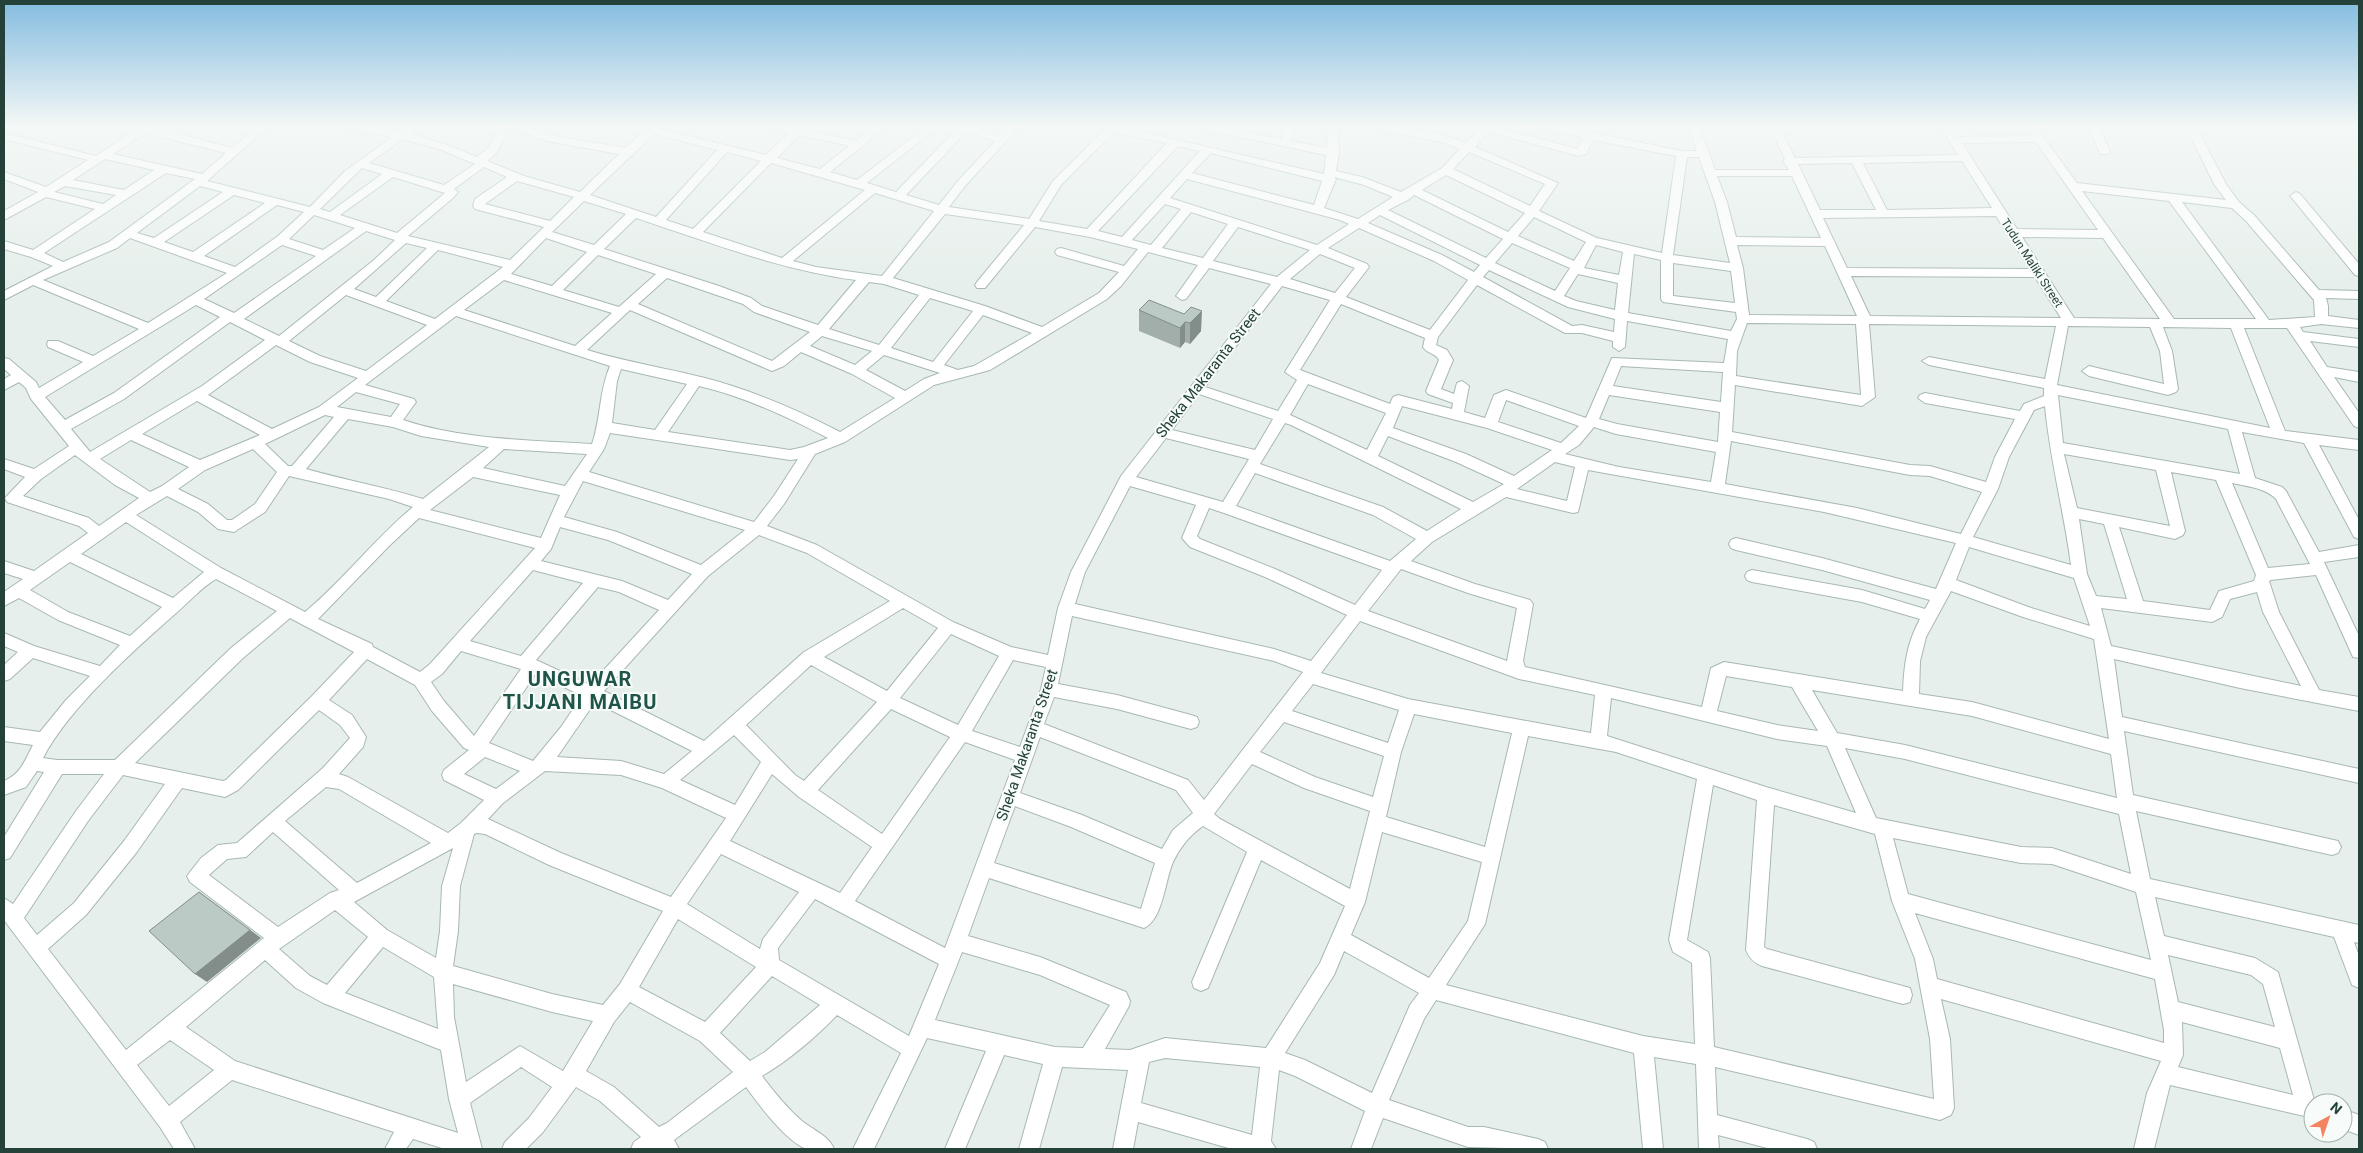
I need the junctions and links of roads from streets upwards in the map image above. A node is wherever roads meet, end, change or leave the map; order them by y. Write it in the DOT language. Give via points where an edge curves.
graph roads {
  1 [pos="18,181"];
  2 [pos="146,181"];
  3 [pos="200,181"];
  4 [pos="203,181"];
  5 [pos="343,181"];
  6 [pos="380,181"];
  7 [pos="420,181"];
  8 [pos="457,181"];
  9 [pos="509,181"];
  10 [pos="532,181"];
  11 [pos="598,181"];
  12 [pos="695,181"];
  13 [pos="746,181"];
  14 [pos="848,181"];
  15 [pos="863,181"];
  16 [pos="913,181"];
  17 [pos="964,181"];
  18 [pos="1059,181"];
  19 [pos="1138,181"];
  20 [pos="1181,181"];
  21 [pos="1209,181"];
  22 [pos="1328,181"];
  23 [pos="1363,181"];
  24 [pos="1430,181"];
  25 [pos="1468,181"];
  26 [pos="1549,181"];
  27 [pos="1678,181"];
  28 [pos="1714,181"];
  29 [pos="1799,181"];
  30 [pos="1867,181"];
  31 [pos="1980,181"];
  32 [pos="2069,181"];
  33 [pos="2218,181"];
  34 [pos="62,182"];
  35 [pos="859,184"];
  36 [pos="2073,186"];
  37 [pos="446,189"];
  38 [pos="873,189"];
  39 [pos="46,192"];
  40 [pos="230,192"];
  41 [pos="127,194"];
  42 [pos="1410,194"];
  43 [pos="582,196"];
  44 [pos="2296,196"];
  45 [pos="898,197"];
  46 [pos="2174,199"];
  47 [pos="1164,200"];
  48 [pos="274,202"];
  49 [pos="2235,205"];
  50 [pos="107,208"];
  51 [pos="1188,208"];
  52 [pos="1318,209"];
  53 [pos="942,210"];
  54 [pos="1380,210"];
  55 [pos="313,211"];
  56 [pos="1533,212"];
  57 [pos="2000,212"];
  58 [pos="634,213"];
  59 [pos="1883,213"];
  60 [pos="5,214"];
  61 [pos="1814,214"];
  62 [pos="332,216"];
  63 [pos="659,221"];
  64 [pos="1235,222"];
  65 [pos="1032,223"];
  66 [pos="1358,223"];
  67 [pos="364,227"];
  68 [pos="549,230"];
  69 [pos="695,233"];
  70 [pos="1090,233"];
  71 [pos="2013,233"];
  72 [pos="128,234"];
  73 [pos="2107,234"];
  74 [pos="401,238"];
  75 [pos="1511,238"];
  76 [pos="280,240"];
  77 [pos="1125,241"];
  78 [pos="1593,241"];
  79 [pos="1731,241"];
  80 [pos="1828,242"];
  81 [pos="155,243"];
  82 [pos="4,245"];
  83 [pos="437,246"];
  84 [pos="1150,248"];
  85 [pos="1318,249"];
  86 [pos="596,250"];
  87 [pos="1629,251"];
  88 [pos="1061,252"];
  89 [pos="35,254"];
  90 [pos="326,255"];
  91 [pos="194,257"];
  92 [pos="1667,258"];
  93 [pos="784,263"];
  94 [pos="1206,263"];
  95 [pos="1488,264"];
  96 [pos="513,265"];
  97 [pos="62,266"];
  98 [pos="1577,268"];
  99 [pos="1737,268"];
  100 [pos="2358,269"];
  101 [pos="1126,270"];
  102 [pos="235,271"];
  103 [pos="1843,272"];
  104 [pos="666,273"];
  105 [pos="2039,273"];
  106 [pos="502,275"];
  107 [pos="866,277"];
  108 [pos="1476,278"];
  109 [pos="32,280"];
  110 [pos="885,280"];
  111 [pos="1624,280"];
  112 [pos="1279,282"];
  113 [pos="981,285"];
  114 [pos="344,290"];
  115 [pos="554,291"];
  116 [pos="928,292"];
  117 [pos="6,293"];
  118 [pos="2316,294"];
  119 [pos="2359,295"];
  120 [pos="1182,296"];
  121 [pos="1558,296"];
  122 [pos="1338,298"];
  123 [pos="194,299"];
  124 [pos="1667,300"];
  125 [pos="378,302"];
  126 [pos="625,308"];
  127 [pos="981,309"];
  128 [pos="454,311"];
  129 [pos="1742,313"];
  130 [pos="1622,315"];
  131 [pos="233,317"];
  132 [pos="1865,319"];
  133 [pos="2321,320"];
  134 [pos="2067,322"];
  135 [pos="2155,323"];
  136 [pos="2170,323"];
  137 [pos="2236,323"];
  138 [pos="2265,323"];
  139 [pos="436,324"];
  140 [pos="2291,324"];
  141 [pos="2359,324"];
  142 [pos="1670,325"];
  143 [pos="149,328"];
  144 [pos="821,330"];
  145 [pos="1042,332"];
  146 [pos="1432,336"];
  147 [pos="1735,336"];
  148 [pos="2300,336"];
  149 [pos="1620,338"];
  150 [pos="278,340"];
  151 [pos="2359,342"];
  152 [pos="53,344"];
  153 [pos="801,346"];
  154 [pos="883,349"];
  155 [pos="577,351"];
  156 [pos="92,361"];
  157 [pos="1617,361"];
  158 [pos="1929,361"];
  159 [pos="4,362"];
  160 [pos="617,364"];
  161 [pos="936,367"];
  162 [pos="857,371"];
  163 [pos="2089,371"];
  164 [pos="2325,372"];
  165 [pos="954,373"];
  166 [pos="1729,374"];
  167 [pos="19,376"];
  168 [pos="367,376"];
  169 [pos="2359,377"];
  170 [pos="1305,378"];
  171 [pos="696,381"];
  172 [pos="4,385"];
  173 [pos="1462,386"];
  174 [pos="354,387"];
  175 [pos="1195,388"];
  176 [pos="1605,390"];
  177 [pos="2051,391"];
  178 [pos="197,395"];
  179 [pos="36,396"];
  180 [pos="905,397"];
  181 [pos="1925,398"];
  182 [pos="1461,401"];
  183 [pos="1726,408"];
  184 [pos="324,410"];
  185 [pos="1393,410"];
  186 [pos="344,414"];
  187 [pos="1458,416"];
  188 [pos="2023,416"];
  189 [pos="1281,417"];
  190 [pos="394,422"];
  191 [pos="1590,422"];
  192 [pos="2359,423"];
  193 [pos="1490,424"];
  194 [pos="63,427"];
  195 [pos="605,427"];
  196 [pos="2234,427"];
  197 [pos="1385,430"];
  198 [pos="1161,432"];
  199 [pos="130,434"];
  200 [pos="272,435"];
  201 [pos="658,435"];
  202 [pos="2280,435"];
  203 [pos="840,438"];
  204 [pos="2309,439"];
  205 [pos="1724,442"];
  206 [pos="255,443"];
  207 [pos="501,444"];
  208 [pos="2359,445"];
  209 [pos="2056,447"];
  210 [pos="76,448"];
  211 [pos="597,450"];
  212 [pos="809,452"];
  213 [pos="1558,452"];
  214 [pos="1370,457"];
  215 [pos="89,459"];
  216 [pos="1255,462"];
  217 [pos="4,464"];
  218 [pos="1582,464"];
  219 [pos="200,466"];
  220 [pos="2162,466"];
  221 [pos="290,471"];
  222 [pos="470,471"];
  223 [pos="36,475"];
  224 [pos="580,475"];
  225 [pos="2222,477"];
  226 [pos="1126,480"];
  227 [pos="2249,481"];
  228 [pos="1510,487"];
  229 [pos="1717,488"];
  230 [pos="1991,489"];
  231 [pos="167,490"];
  232 [pos="570,492"];
  233 [pos="150,498"];
  234 [pos="1204,502"];
  235 [pos="1227,508"];
  236 [pos="1473,508"];
  237 [pos="421,509"];
  238 [pos="2071,512"];
  239 [pos="125,515"];
  240 [pos="2110,520"];
  241 [pos="555,521"];
  242 [pos="757,528"];
  243 [pos="2359,533"];
  244 [pos="98,534"];
  245 [pos="1427,538"];
  246 [pos="1966,539"];
  247 [pos="1736,544"];
  248 [pos="546,545"];
  249 [pos="2359,551"];
  250 [pos="68,554"];
  251 [pos="531,564"];
  252 [pos="2318,564"];
  253 [pos="1395,565"];
  254 [pos="4,567"];
  255 [pos="216,572"];
  256 [pos="703,572"];
  257 [pos="2080,574"];
  258 [pos="1752,576"];
  259 [pos="35,577"];
  260 [pos="2263,580"];
  261 [pos="594,581"];
  262 [pos="1948,583"];
  263 [pos="18,590"];
  264 [pos="1939,596"];
  265 [pos="4,600"];
  266 [pos="902,601"];
  267 [pos="2091,601"];
  268 [pos="174,606"];
  269 [pos="2137,607"];
  270 [pos="670,608"];
  271 [pos="1066,608"];
  272 [pos="289,610"];
  273 [pos="1358,614"];
  274 [pos="1929,616"];
  275 [pos="306,620"];
  276 [pos="948,626"];
  277 [pos="4,639"];
  278 [pos="132,643"];
  279 [pos="2102,643"];
  280 [pos="459,644"];
  281 [pos="366,650"];
  282 [pos="30,651"];
  283 [pos="2359,652"];
  284 [pos="1009,653"];
  285 [pos="810,657"];
  286 [pos="1055,663"];
  287 [pos="529,664"];
  288 [pos="1519,672"];
  289 [pos="102,673"];
  290 [pos="1312,673"];
  291 [pos="4,674"];
  292 [pos="421,680"];
  293 [pos="1798,682"];
  294 [pos="1049,689"];
  295 [pos="1604,690"];
  296 [pos="594,692"];
  297 [pos="2314,695"];
  298 [pos="1911,699"];
  299 [pos="889,700"];
  300 [pos="318,701"];
  301 [pos="1408,706"];
  302 [pos="2357,708"];
  303 [pos="1282,714"];
  304 [pos="1708,716"];
  305 [pos="1191,722"];
  306 [pos="2115,722"];
  307 [pos="734,725"];
  308 [pos="1522,726"];
  309 [pos="1036,728"];
  310 [pos="4,734"];
  311 [pos="961,734"];
  312 [pos="44,740"];
  313 [pos="1598,740"];
  314 [pos="1834,740"];
  315 [pos="480,747"];
  316 [pos="705,749"];
  317 [pos="2119,749"];
  318 [pos="1393,752"];
  319 [pos="1249,755"];
  320 [pos="1024,756"];
  321 [pos="770,762"];
  322 [pos="31,763"];
  323 [pos="538,766"];
  324 [pos="57,767"];
  325 [pos="119,767"];
  326 [pos="1706,775"];
  327 [pos="2359,776"];
  328 [pos="179,778"];
  329 [pos="323,779"];
  330 [pos="666,782"];
  331 [pos="4,788"];
  332 [pos="805,792"];
  333 [pos="1766,795"];
  334 [pos="1010,797"];
  335 [pos="497,798"];
  336 [pos="2126,804"];
  337 [pos="738,815"];
  338 [pos="1378,815"];
  339 [pos="1202,816"];
  340 [pos="273,821"];
  341 [pos="1876,826"];
  342 [pos="467,829"];
  343 [pos="450,841"];
  344 [pos="718,844"];
  345 [pos="884,845"];
  346 [pos="2332,847"];
  347 [pos="1258,848"];
  348 [pos="4,852"];
  349 [pos="1492,857"];
  350 [pos="1164,858"];
  351 [pos="984,868"];
  352 [pos="2144,886"];
  353 [pos="812,889"];
  354 [pos="356,893"];
  355 [pos="336,898"];
  356 [pos="1901,901"];
  357 [pos="1356,902"];
  358 [pos="843,904"];
  359 [pos="675,907"];
  360 [pos="9,912"];
  361 [pos="2340,930"];
  362 [pos="2359,934"];
  363 [pos="381,936"];
  364 [pos="1340,939"];
  365 [pos="957,942"];
  366 [pos="271,943"];
  367 [pos="2157,943"];
  368 [pos="36,948"];
  369 [pos="950,960"];
  370 [pos="770,965"];
  371 [pos="443,972"];
  372 [pos="2163,972"];
  373 [pos="2359,978"];
  374 [pos="1201,982"];
  375 [pos="1929,986"];
  376 [pos="1432,990"];
  377 [pos="627,991"];
  378 [pos="1902,995"];
  379 [pos="330,996"];
  380 [pos="835,1003"];
  381 [pos="2172,1010"];
  382 [pos="607,1015"];
  383 [pos="923,1027"];
  384 [pos="170,1028"];
  385 [pos="708,1034"];
  386 [pos="2288,1040"];
  387 [pos="450,1044"];
  388 [pos="999,1044"];
  389 [pos="1643,1046"];
  390 [pos="913,1049"];
  391 [pos="2173,1055"];
  392 [pos="1140,1056"];
  393 [pos="1705,1056"];
  394 [pos="1055,1057"];
  395 [pos="1089,1057"];
  396 [pos="1271,1058"];
  397 [pos="124,1063"];
  398 [pos="230,1069"];
  399 [pos="748,1073"];
  400 [pos="2166,1074"];
  401 [pos="569,1079"];
  402 [pos="2304,1093"];
  403 [pos="459,1100"];
  404 [pos="1377,1106"];
  405 [pos="2303,1107"];
  406 [pos="1130,1110"];
  407 [pos="167,1120"];
  408 [pos="1708,1122"];
  409 [pos="409,1126"];
  410 [pos="663,1143"];
  411 [pos="472,1148"];
  412 [pos="185,1149"];
  413 [pos="395,1149"];
  414 [pos="512,1149"];
  415 [pos="641,1149"];
  416 [pos="824,1149"];
  417 [pos="863,1149"];
  418 [pos="955,1149"];
  419 [pos="1029,1149"];
  420 [pos="1123,1149"];
  421 [pos="1262,1149"];
  422 [pos="1361,1149"];
  423 [pos="1538,1149"];
  424 [pos="1653,1149"];
  425 [pos="1709,1149"];
  426 [pos="1807,1149"];
  427 [pos="2144,1149"];
  1 -- 39 [label="street"];
  2 -- 41 [label="street"];
  3 -- 72 [label="street"];
  4 -- 40 [label="street"];
  5 -- 55 [label="street"];
  6 -- 62 [label="street"];
  7 -- 37 [label="street"];
  8 -- 37 [label="street"];
  9 -- 68 [label="street" via="478,206"];
  10 -- 43 [label="street"];
  11 -- 43 [label="street"];
  12 -- 63 [label="street"];
  13 -- 69 [label="street"];
  14 -- 35 [label="street"];
  15 -- 35 [label="street"];
  16 -- 45 [label="street"];
  17 -- 53 [label="street"];
  18 -- 65 [label="street"];
  19 -- 70 [label="street"];
  20 -- 47 [label="street"];
  21 -- 52 [label="street"];
  22 -- 52 [label="street"];
  23 -- 42 [label="street"];
  24 -- 42 [label="street, Sheka Makaranta Street"];
  25 -- 56 [label="street"];
  26 -- 56 [label="street" via="1552,182"];
  27 -- 92 [label="street"];
  28 -- 79 [label="street"];
  29 -- 61 [label="street"];
  30 -- 59 [label="street"];
  31 -- 57 [label="street, Tudun Maliki Street"];
  32 -- 36 [label="street"];
  33 -- 49 [label="street"];
  34 -- 39 [label="street"];
  34 -- 41 [label="street"];
  35 -- 38 [label="street"];
  36 -- 46 [label="street"];
  36 -- 73 [label="street"];
  37 -- 74 [label="street" via="452,192 450,196"];
  38 -- 45 [label="street"];
  38 -- 93 [label="street"];
  39 -- 50 [label="street"];
  39 -- 60 [label="street"];
  40 -- 48 [label="street"];
  40 -- 81 [label="street"];
  41 -- 50 [label="street"];
  42 -- 54 [label="street, Sheka Makaranta Street"];
  42 -- 75 [label="street"];
  43 -- 58 [label="street"];
  43 -- 68 [label="street"];
  44 -- 100 [label="street"];
  45 -- 53 [label="street"];
  46 -- 49 [label="street"];
  46 -- 138 [label="street"];
  47 -- 51 [label="street"];
  47 -- 77 [label="street"];
  48 -- 55 [label="street"];
  48 -- 91 [label="street"];
  49 -- 118 [label="street"];
  50 -- 89 [label="street"];
  51 -- 64 [label="street"];
  51 -- 84 [label="street"];
  52 -- 66 [label="street"];
  53 -- 65 [label="street"];
  53 -- 110 [label="street"];
  54 -- 66 [label="street, Sheka Makaranta Street"];
  54 -- 95 [label="street"];
  55 -- 62 [label="street"];
  55 -- 76 [label="street"];
  56 -- 75 [label="street"];
  56 -- 78 [label="street"];
  57 -- 59 [label="street"];
  57 -- 71 [label="street, Tudun Maliki Street"];
  58 -- 63 [label="street"];
  58 -- 86 [label="street"];
  59 -- 61 [label="street"];
  61 -- 80 [label="street"];
  62 -- 67 [label="street"];
  63 -- 69 [label="street"];
  64 -- 85 [label="street"];
  64 -- 94 [label="street"];
  65 -- 70 [label="street"];
  65 -- 113 [label="street"];
  66 -- 85 [label="street, Sheka Makaranta Street"];
  66 -- 108 [label="street"];
  67 -- 74 [label="street"];
  67 -- 90 [label="street"];
  68 -- 86 [label="street"];
  68 -- 96 [label="street"];
  69 -- 93 [label="street"];
  70 -- 77 [label="street"];
  71 -- 73 [label="street"];
  71 -- 105 [label="street, Tudun Maliki Street"];
  72 -- 81 [label="street"];
  72 -- 97 [label="street" via="96,254"];
  73 -- 136 [label="street"];
  74 -- 83 [label="street"];
  74 -- 114 [label="street" via="392,251"];
  75 -- 95 [label="street"];
  75 -- 98 [label="street"];
  76 -- 90 [label="street"];
  76 -- 102 [label="street"];
  77 -- 84 [label="street"];
  78 -- 87 [label="street"];
  78 -- 98 [label="street"];
  79 -- 80 [label="street"];
  79 -- 99 [label="street"];
  80 -- 103 [label="street"];
  81 -- 91 [label="street"];
  82 -- 89 [label="street"];
  83 -- 96 [label="street"];
  83 -- 125 [label="street"];
  84 -- 94 [label="street"];
  84 -- 101 [label="street"];
  85 -- 112 [label="street, Sheka Makaranta Street"];
  85 -- 122 [label="street" via="1363,267"];
  86 -- 104 [label="street"];
  86 -- 115 [label="street"];
  87 -- 92 [label="street"];
  87 -- 111 [label="street"];
  88 -- 101 [label="street"];
  89 -- 97 [label="street"];
  90 -- 131 [label="street"];
  91 -- 102 [label="street"];
  92 -- 99 [label="street"];
  92 -- 124 [label="street"];
  93 -- 107 [label="street" via="816,271"];
  94 -- 112 [label="street"];
  94 -- 120 [label="street"];
  95 -- 108 [label="street"];
  95 -- 121 [label="street"];
  96 -- 106 [label="street"];
  97 -- 109 [label="street"];
  98 -- 111 [label="street"];
  98 -- 121 [label="street"];
  99 -- 129 [label="street"];
  101 -- 145 [label="street" via="1103,296"];
  102 -- 123 [label="street"];
  103 -- 105 [label="street"];
  103 -- 132 [label="street"];
  104 -- 126 [label="street"];
  104 -- 144 [label="street"];
  105 -- 134 [label="street, Tudun Maliki Street"];
  106 -- 115 [label="street"];
  106 -- 128 [label="street"];
  107 -- 110 [label="street"];
  107 -- 144 [label="street"];
  108 -- 146 [label="street"];
  108 -- 149 [label="street" via="1570,330"];
  109 -- 117 [label="street"];
  109 -- 143 [label="street"];
  110 -- 116 [label="street"];
  111 -- 130 [label="street"];
  112 -- 122 [label="street"];
  112 -- 175 [label="street, Sheka Makaranta Street"];
  114 -- 125 [label="street"];
  114 -- 150 [label="street"];
  115 -- 126 [label="street"];
  116 -- 127 [label="street"];
  116 -- 154 [label="street"];
  118 -- 119 [label="street"];
  118 -- 133 [label="street" via="2322,306"];
  121 -- 130 [label="street" via="1593,310"];
  122 -- 146 [label="street"];
  122 -- 170 [label="street" via="1292,372"];
  123 -- 131 [label="street"];
  123 -- 143 [label="street"];
  124 -- 129 [label="street"];
  124 -- 142 [label="street"];
  125 -- 139 [label="street"];
  126 -- 153 [label="street" via="772,366"];
  126 -- 155 [label="street"];
  127 -- 145 [label="street"];
  127 -- 161 [label="street"];
  128 -- 139 [label="street"];
  128 -- 155 [label="street"];
  129 -- 132 [label="street"];
  129 -- 147 [label="street"];
  130 -- 142 [label="street"];
  130 -- 149 [label="street"];
  131 -- 150 [label="street"];
  131 -- 194 [label="street" via="119,396"];
  132 -- 134 [label="street"];
  132 -- 166 [label="street" via="1861,327 1866,400"];
  133 -- 140 [label="street"];
  133 -- 141 [label="street"];
  134 -- 135 [label="street"];
  134 -- 177 [label="street"];
  135 -- 136 [label="street"];
  135 -- 163 [label="street" via="2166,351 2171,389"];
  136 -- 137 [label="street"];
  137 -- 138 [label="street"];
  137 -- 202 [label="street"];
  138 -- 140 [label="street"];
  139 -- 168 [label="street"];
  140 -- 148 [label="street"];
  142 -- 147 [label="street"];
  143 -- 156 [label="street"];
  144 -- 153 [label="street"];
  144 -- 154 [label="street"];
  145 -- 165 [label="street" via="985,367"];
  146 -- 182 [label="street" via="1429,347 1442,353 1446,360 1433,391"];
  147 -- 166 [label="street"];
  148 -- 151 [label="street"];
  148 -- 164 [label="street"];
  149 -- 157 [label="street"];
  150 -- 168 [label="street" via="316,359"];
  150 -- 178 [label="street"];
  152 -- 156 [label="street"];
  153 -- 162 [label="street"];
  154 -- 161 [label="street"];
  154 -- 162 [label="street"];
  155 -- 160 [label="street"];
  156 -- 179 [label="street"];
  157 -- 166 [label="street"];
  157 -- 176 [label="street"];
  158 -- 177 [label="street"];
  159 -- 167 [label="street"];
  160 -- 171 [label="street"];
  160 -- 195 [label="street" via="610,381"];
  161 -- 165 [label="street"];
  162 -- 180 [label="street"];
  164 -- 169 [label="street"];
  164 -- 192 [label="street"];
  165 -- 180 [label="street" via="940,377"];
  166 -- 183 [label="street"];
  167 -- 172 [label="street"];
  167 -- 179 [label="street" via="31,385"];
  168 -- 174 [label="street"];
  170 -- 185 [label="street"];
  170 -- 189 [label="street"];
  171 -- 201 [label="street"];
  171 -- 203 [label="street" via="753,399 806,420"];
  173 -- 182 [label="street"];
  174 -- 184 [label="street"];
  174 -- 190 [label="street" via="409,402"];
  175 -- 189 [label="street"];
  175 -- 198 [label="street, Sheka Makaranta Street"];
  176 -- 183 [label="street"];
  176 -- 191 [label="street"];
  177 -- 188 [label="street" via="2029,406"];
  177 -- 196 [label="street" via="2135,404"];
  177 -- 209 [label="street"];
  178 -- 199 [label="street"];
  178 -- 200 [label="street"];
  179 -- 194 [label="street"];
  180 -- 203 [label="street"];
  181 -- 188 [label="street"];
  182 -- 187 [label="street"];
  183 -- 205 [label="street"];
  184 -- 186 [label="street"];
  184 -- 200 [label="street"];
  185 -- 187 [label="street" via="1400,400"];
  185 -- 197 [label="street"];
  186 -- 190 [label="street"];
  186 -- 221 [label="street"];
  187 -- 193 [label="street"];
  188 -- 230 [label="street" via="2002,457"];
  189 -- 214 [label="street"];
  189 -- 216 [label="street"];
  190 -- 207 [label="street" via="421,431"];
  191 -- 193 [label="street" via="1506,395 1499,398"];
  191 -- 205 [label="street" via="1616,429"];
  191 -- 213 [label="street" via="1574,441"];
  193 -- 213 [label="street"];
  194 -- 210 [label="street"];
  195 -- 201 [label="street"];
  195 -- 211 [label="street"];
  196 -- 202 [label="street"];
  196 -- 227 [label="street"];
  197 -- 214 [label="street"];
  197 -- 228 [label="street" via="1461,458"];
  198 -- 216 [label="street"];
  198 -- 226 [label="street, Sheka Makaranta Street"];
  199 -- 215 [label="street"];
  199 -- 219 [label="street"];
  200 -- 206 [label="street"];
  201 -- 212 [label="street" via="790,455"];
  202 -- 204 [label="street"];
  203 -- 212 [label="street"];
  204 -- 208 [label="street"];
  204 -- 243 [label="street"];
  205 -- 229 [label="street"];
  205 -- 230 [label="street" via="1930,471"];
  206 -- 219 [label="street"];
  206 -- 221 [label="street"];
  207 -- 211 [label="street"];
  207 -- 222 [label="street"];
  209 -- 220 [label="street"];
  209 -- 238 [label="street"];
  210 -- 215 [label="street"];
  210 -- 223 [label="street"];
  211 -- 224 [label="street"];
  212 -- 242 [label="street"];
  213 -- 218 [label="street"];
  213 -- 228 [label="street"];
  214 -- 236 [label="street"];
  215 -- 233 [label="street"];
  216 -- 235 [label="street"];
  216 -- 245 [label="street" via="1378,511"];
  217 -- 223 [label="street"];
  218 -- 228 [label="street" via="1573,508"];
  218 -- 229 [label="street"];
  219 -- 231 [label="street"];
  220 -- 225 [label="street"];
  220 -- 240 [label="street" via="2178,532"];
  221 -- 231 [label="street" via="260,508 234,526 223,525 203,508"];
  221 -- 237 [label="street" via="390,494"];
  222 -- 232 [label="street"];
  222 -- 237 [label="street"];
  223 -- 244 [label="street" via="12,498 84,522"];
  224 -- 232 [label="street"];
  224 -- 242 [label="street"];
  225 -- 227 [label="street"];
  225 -- 260 [label="street"];
  226 -- 234 [label="street"];
  226 -- 271 [label="street, Sheka Makaranta Street" via="1093,540"];
  227 -- 252 [label="street" via="2281,495"];
  228 -- 236 [label="street"];
  229 -- 246 [label="street" via="1824,506"];
  230 -- 246 [label="street"];
  231 -- 233 [label="street"];
  232 -- 241 [label="street"];
  233 -- 239 [label="street"];
  234 -- 235 [label="street"];
  234 -- 273 [label="street" via="1190,540"];
  235 -- 253 [label="street"];
  236 -- 245 [label="street"];
  237 -- 248 [label="street"];
  237 -- 275 [label="street"];
  238 -- 240 [label="street"];
  238 -- 257 [label="street"];
  239 -- 244 [label="street"];
  239 -- 255 [label="street"];
  240 -- 269 [label="street"];
  241 -- 248 [label="street"];
  241 -- 256 [label="street" via="634,542"];
  242 -- 256 [label="street"];
  242 -- 266 [label="street" via="812,549"];
  244 -- 250 [label="street"];
  245 -- 253 [label="street"];
  246 -- 257 [label="street"];
  246 -- 262 [label="street"];
  247 -- 264 [label="street"];
  248 -- 251 [label="street"];
  249 -- 252 [label="street"];
  250 -- 259 [label="street"];
  250 -- 268 [label="street"];
  251 -- 261 [label="street"];
  251 -- 280 [label="street"];
  252 -- 260 [label="street"];
  252 -- 283 [label="street"];
  253 -- 273 [label="street"];
  253 -- 288 [label="street" via="1526,604 1515,661"];
  254 -- 259 [label="street"];
  255 -- 268 [label="street"];
  255 -- 272 [label="street"];
  256 -- 270 [label="street"];
  257 -- 267 [label="street"];
  258 -- 274 [label="street" via="1862,596"];
  259 -- 263 [label="street"];
  260 -- 269 [label="street" via="2224,595 2217,613 2212,616"];
  260 -- 297 [label="street" via="2275,620"];
  261 -- 270 [label="street" via="642,594"];
  261 -- 287 [label="street"];
  262 -- 264 [label="street"];
  262 -- 279 [label="street"];
  263 -- 265 [label="street"];
  263 -- 278 [label="street" via="63,616"];
  264 -- 274 [label="street"];
  266 -- 276 [label="street"];
  266 -- 285 [label="street"];
  267 -- 269 [label="street"];
  267 -- 279 [label="street"];
  268 -- 278 [label="street"];
  270 -- 296 [label="street"];
  271 -- 286 [label="street, Sheka Makaranta Street"];
  271 -- 290 [label="street" via="1274,655"];
  272 -- 275 [label="street"];
  272 -- 325 [label="street" via="237,653"];
  273 -- 288 [label="street"];
  273 -- 290 [label="street"];
  274 -- 298 [label="street" via="1918,638 1912,661"];
  275 -- 281 [label="street"];
  276 -- 284 [label="street"];
  276 -- 299 [label="street"];
  277 -- 282 [label="street"];
  278 -- 289 [label="street"];
  279 -- 297 [label="street"];
  279 -- 306 [label="street"];
  280 -- 287 [label="street"];
  280 -- 292 [label="street"];
  281 -- 292 [label="street"];
  281 -- 300 [label="street"];
  282 -- 289 [label="street"];
  282 -- 291 [label="street"];
  284 -- 286 [label="street"];
  284 -- 311 [label="street"];
  285 -- 299 [label="street"];
  285 -- 307 [label="street"];
  286 -- 294 [label="street, Sheka Makaranta Street"];
  287 -- 296 [label="street"];
  287 -- 315 [label="street"];
  288 -- 295 [label="street"];
  289 -- 312 [label="street"];
  290 -- 301 [label="street"];
  290 -- 303 [label="street"];
  292 -- 315 [label="street" via="438,706 470,743"];
  293 -- 298 [label="street"];
  293 -- 304 [label="street" via="1720,670"];
  293 -- 314 [label="street"];
  294 -- 305 [label="street" via="1117,702"];
  294 -- 309 [label="street, Sheka Makaranta Street"];
  295 -- 304 [label="street"];
  295 -- 313 [label="street"];
  296 -- 316 [label="street" via="599,698"];
  296 -- 323 [label="street" via="567,732"];
  297 -- 302 [label="street"];
  298 -- 317 [label="street" via="1972,709"];
  299 -- 311 [label="street"];
  299 -- 332 [label="street"];
  300 -- 328 [label="street" via="225,789"];
  300 -- 329 [label="street" via="346,720 358,737 353,748"];
  301 -- 308 [label="street"];
  301 -- 318 [label="street"];
  303 -- 318 [label="street"];
  303 -- 319 [label="street"];
  304 -- 314 [label="street" via="1777,732"];
  306 -- 317 [label="street"];
  306 -- 327 [label="street"];
  307 -- 316 [label="street"];
  307 -- 321 [label="street"];
  308 -- 313 [label="street"];
  308 -- 349 [label="street"];
  309 -- 320 [label="street, Sheka Makaranta Street"];
  309 -- 339 [label="street" via="1182,785 1189,791"];
  310 -- 312 [label="street"];
  311 -- 320 [label="street"];
  311 -- 345 [label="street"];
  312 -- 322 [label="street"];
  313 -- 326 [label="street"];
  314 -- 336 [label="street" via="1905,752"];
  314 -- 341 [label="street"];
  315 -- 323 [label="street"];
  315 -- 335 [label="street" via="450,775"];
  316 -- 330 [label="street"];
  317 -- 336 [label="street"];
  318 -- 338 [label="street"];
  319 -- 338 [label="street"];
  319 -- 339 [label="street"];
  320 -- 334 [label="street, Sheka Makaranta Street"];
  321 -- 332 [label="street"];
  321 -- 337 [label="street"];
  322 -- 324 [label="street"];
  322 -- 331 [label="street" via="20,782"];
  323 -- 330 [label="street" via="621,768"];
  323 -- 335 [label="street"];
  324 -- 325 [label="street"];
  324 -- 348 [label="street"];
  325 -- 328 [label="street"];
  325 -- 360 [label="street"];
  326 -- 333 [label="street"];
  326 -- 393 [label="street" via="1678,940 1679,946 1701,958"];
  328 -- 368 [label="street" via="80,909"];
  329 -- 340 [label="street"];
  329 -- 343 [label="street" via="342,782 442,840"];
  330 -- 337 [label="street"];
  332 -- 345 [label="street"];
  333 -- 341 [label="street"];
  333 -- 378 [label="street" via="1758,883 1757,953"];
  334 -- 350 [label="street"];
  334 -- 351 [label="street, Sheka Makaranta Street"];
  335 -- 342 [label="street"];
  336 -- 346 [label="street"];
  336 -- 352 [label="street"];
  337 -- 344 [label="street"];
  338 -- 349 [label="street"];
  338 -- 357 [label="street"];
  339 -- 347 [label="street"];
  339 -- 350 [label="street" via="1189,824"];
  340 -- 354 [label="street"];
  340 -- 366 [label="street" via="240,851 224,851 196,876"];
  341 -- 352 [label="street" via="2022,855 2052,856"];
  341 -- 356 [label="street"];
  342 -- 343 [label="street"];
  342 -- 359 [label="street" via="477,825 487,827 555,859"];
  342 -- 371 [label="street" via="451,886"];
  343 -- 354 [label="street"];
  344 -- 353 [label="street"];
  344 -- 359 [label="street"];
  345 -- 358 [label="street"];
  347 -- 357 [label="street"];
  347 -- 374 [label="street"];
  349 -- 376 [label="street" via="1476,924"];
  350 -- 351 [label="street" via="1144,920"];
  351 -- 365 [label="street, Sheka Makaranta Street"];
  352 -- 361 [label="street"];
  352 -- 367 [label="street"];
  353 -- 358 [label="street"];
  353 -- 370 [label="street" via="769,945"];
  354 -- 355 [label="street"];
  355 -- 363 [label="street"];
  355 -- 366 [label="street"];
  356 -- 372 [label="street"];
  356 -- 375 [label="street" via="1924,959"];
  357 -- 364 [label="street"];
  358 -- 369 [label="street"];
  359 -- 370 [label="street"];
  359 -- 377 [label="street"];
  360 -- 368 [label="street"];
  361 -- 362 [label="street"];
  361 -- 373 [label="street"];
  363 -- 371 [label="street"];
  363 -- 379 [label="street"];
  364 -- 376 [label="street"];
  364 -- 396 [label="street" via="1318,983"];
  365 -- 369 [label="street, Sheka Makaranta Street"];
  365 -- 395 [label="street" via="1007,955 1119,999 1120,1006"];
  366 -- 379 [label="street" via="303,982"];
  366 -- 384 [label="street"];
  367 -- 372 [label="street"];
  367 -- 386 [label="street" via="2264,972 2271,978"];
  368 -- 397 [label="street"];
  369 -- 383 [label="street, Sheka Makaranta Street"];
  370 -- 380 [label="street"];
  370 -- 385 [label="street"];
  371 -- 382 [label="street"];
  371 -- 387 [label="street"];
  372 -- 381 [label="street"];
  375 -- 391 [label="street"];
  375 -- 393 [label="street" via="1940,1039 1944,1108 1940,1110"];
  376 -- 389 [label="street"];
  376 -- 404 [label="street" via="1418,1012"];
  377 -- 382 [label="street"];
  377 -- 385 [label="street"];
  379 -- 387 [label="street"];
  380 -- 390 [label="street"];
  380 -- 399 [label="street" via="772,1059"];
  381 -- 386 [label="street"];
  381 -- 391 [label="street"];
  382 -- 401 [label="street"];
  383 -- 388 [label="street"];
  383 -- 390 [label="street, Sheka Makaranta Street"];
  384 -- 397 [label="street"];
  384 -- 398 [label="street"];
  385 -- 399 [label="street"];
  386 -- 402 [label="street"];
  387 -- 403 [label="street"];
  388 -- 394 [label="street"];
  388 -- 418 [label="street"];
  389 -- 393 [label="street"];
  389 -- 424 [label="street"];
  390 -- 417 [label="street, Sheka Makaranta Street"];
  391 -- 400 [label="street"];
  392 -- 395 [label="street" via="1130,1060"];
  392 -- 396 [label="street" via="1165,1048"];
  392 -- 406 [label="street"];
  393 -- 408 [label="street"];
  394 -- 395 [label="street"];
  394 -- 419 [label="street"];
  396 -- 404 [label="street" via="1298,1067"];
  396 -- 421 [label="street"];
  397 -- 407 [label="street"];
  398 -- 407 [label="street"];
  398 -- 409 [label="street"];
  399 -- 410 [label="street" via="674,1130"];
  399 -- 416 [label="street" via="769,1102"];
  400 -- 405 [label="street"];
  400 -- 427 [label="street" via="2157,1093"];
  401 -- 403 [label="street" via="520,1056"];
  401 -- 410 [label="street" via="607,1094"];
  401 -- 414 [label="street" via="536,1125"];
  403 -- 411 [label="street"];
  404 -- 422 [label="street"];
  404 -- 423 [label="street" via="1468,1136"];
  406 -- 420 [label="street"];
  406 -- 421 [label="street"];
  407 -- 412 [label="street"];
  408 -- 425 [label="street"];
  408 -- 426 [label="street"];
  409 -- 411 [label="street"];
  409 -- 413 [label="street"];
  410 -- 415 [label="street"];
}
